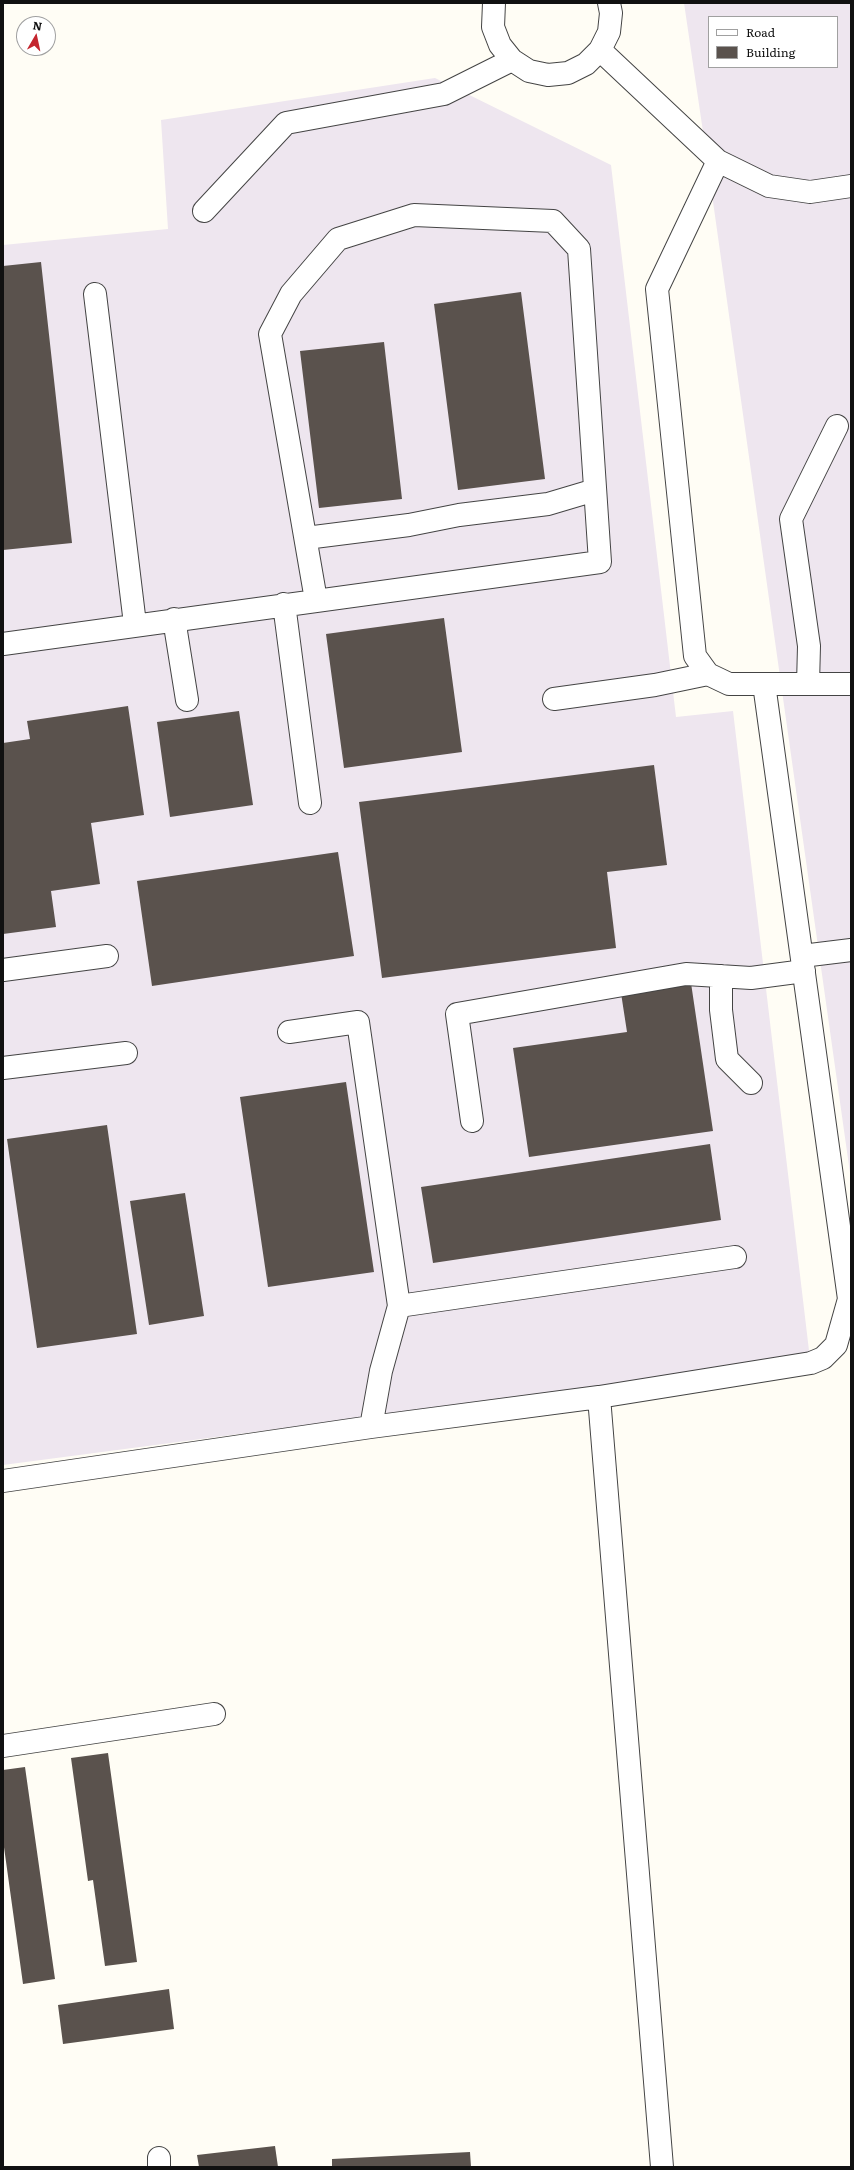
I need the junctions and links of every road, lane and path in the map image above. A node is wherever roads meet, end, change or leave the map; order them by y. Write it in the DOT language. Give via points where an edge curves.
graph roads {
  1 [pos="609,3"];
  2 [pos="488,5"];
  3 [pos="600,50"];
  4 [pos="512,60"];
  5 [pos="718,161"];
  6 [pos="851,186"];
  7 [pos="204,211"];
  8 [pos="95,294"];
  9 [pos="836,426"];
  10 [pos="595,490"];
  11 [pos="306,538"];
  12 [pos="316,600"];
  13 [pos="284,604"];
  14 [pos="174,619"];
  15 [pos="135,624"];
  16 [pos="3,644"];
  17 [pos="708,674"];
  18 [pos="764,684"];
  19 [pos="808,684"];
  20 [pos="851,684"];
  21 [pos="554,699"];
  22 [pos="187,700"];
  23 [pos="310,803"];
  24 [pos="851,950"];
  25 [pos="107,956"];
  26 [pos="803,963"];
  27 [pos="3,970"];
  28 [pos="721,976"];
  29 [pos="289,1032"];
  30 [pos="126,1053"];
  31 [pos="3,1068"];
  32 [pos="751,1083"];
  33 [pos="472,1121"];
  34 [pos="735,1257"];
  35 [pos="399,1306"];
  36 [pos="599,1397"];
  37 [pos="371,1427"];
  38 [pos="3,1481"];
  39 [pos="214,1714"];
  40 [pos="3,1746"];
  41 [pos="662,2167"];
  1 -- 3 [label="street" via="609,32"];
  2 -- 4 [label="street" via="500,45"];
  3 -- 4 [label="street" via="586,64 568,73 548,75 529,71"];
  3 -- 5 [label="street"];
  4 -- 7 [label="street" via="444,94 286,123"];
  5 -- 6 [label="street" via="769,186 810,192"];
  5 -- 17 [label="street" via="657,289 695,656"];
  8 -- 15 [label="street"];
  9 -- 19 [label="street" via="791,519 808,646"];
  10 -- 11 [label="street" via="548,504"];
  10 -- 11 [label="street" via="579,249 553,221 414,215 338,239 291,294 270,334"];
  10 -- 12 [label="street" via="600,562"];
  11 -- 12 [label="street"];
  12 -- 13 [label="street"];
  13 -- 14 [label="street"];
  13 -- 23 [label="street"];
  14 -- 15 [label="street"];
  14 -- 22 [label="street"];
  15 -- 16 [label="street"];
  17 -- 18 [label="street" via="729,684"];
  17 -- 21 [label="street" via="655,685"];
  18 -- 19 [label="street"];
  18 -- 26 [label="street"];
  19 -- 20 [label="street"];
  24 -- 26 [label="street"];
  25 -- 27 [label="street"];
  26 -- 28 [label="street" via="751,978"];
  26 -- 36 [label="street" via="849,1299 836,1345 823,1358 811,1363"];
  28 -- 32 [label="street" via="721,1010 727,1059"];
  28 -- 33 [label="street" via="686,974 457,1014"];
  29 -- 35 [label="street" via="358,1022"];
  30 -- 31 [label="street"];
  34 -- 35 [label="street"];
  35 -- 37 [label="street" via="380,1371"];
  36 -- 37 [label="street"];
  36 -- 41 [label="street"];
  37 -- 38 [label="street"];
  39 -- 40 [label="street"];
}
